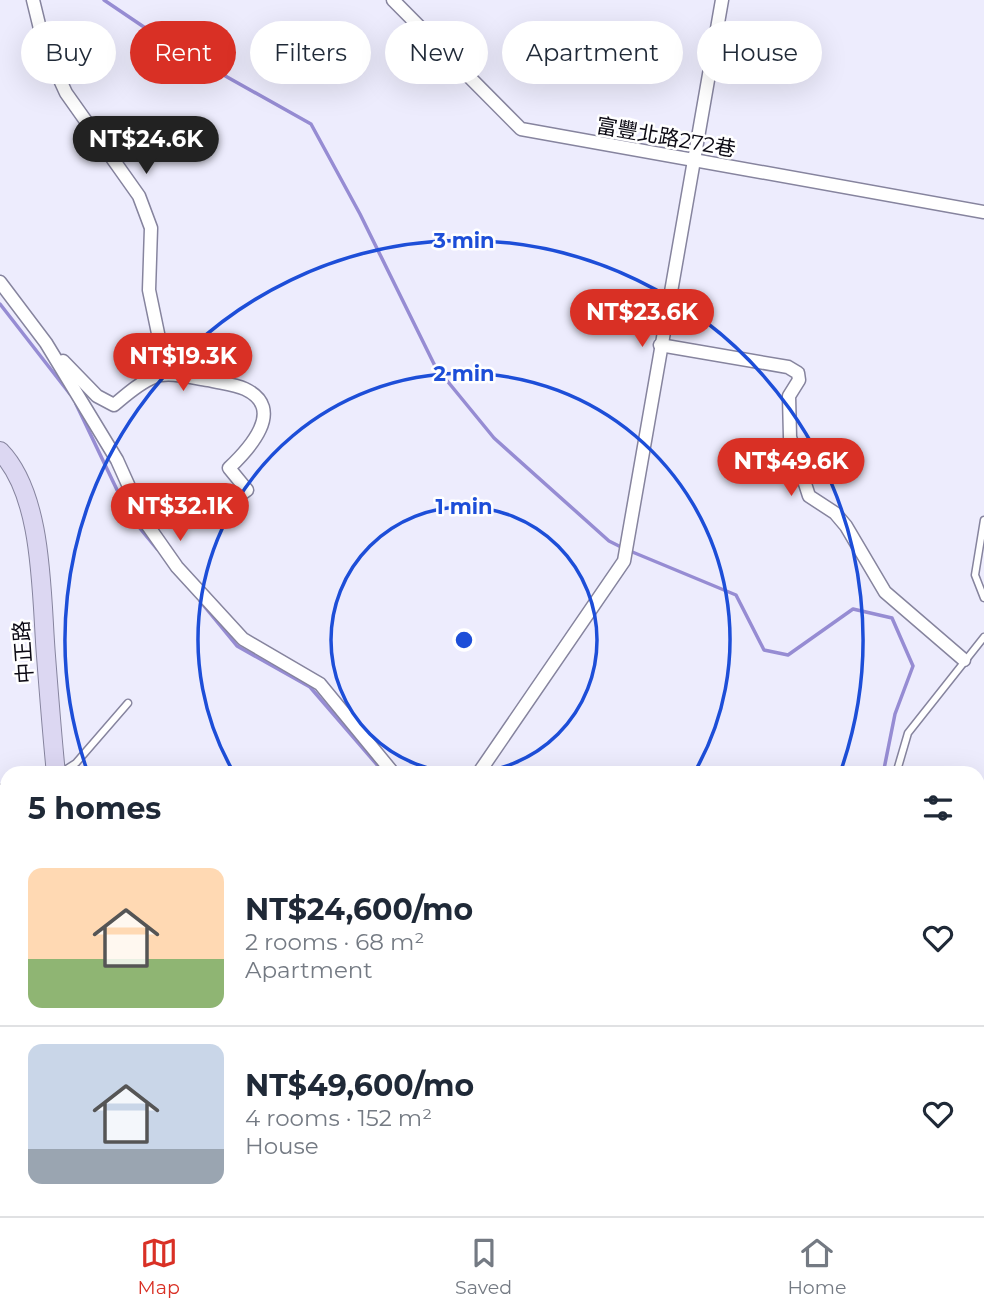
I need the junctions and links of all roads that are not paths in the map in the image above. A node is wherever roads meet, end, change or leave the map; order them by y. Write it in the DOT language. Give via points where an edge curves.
graph roads {
  1 [pos="33,0"];
  2 [pos="393,0"];
  3 [pos="722,0"];
  4 [pos="694,162"];
  5 [pos="984,212"];
  6 [pos="0,282"];
  7 [pos="46,343"];
  8 [pos="660,345"];
  9 [pos="156,376"];
  10 [pos="0,451"];
  11 [pos="194,502"];
  12 [pos="984,520"];
  13 [pos="984,598"];
  14 [pos="984,637"];
  15 [pos="964,660"];
  16 [pos="128,703"];
  17 [pos="56,766"];
  18 [pos="71,766"];
  19 [pos="387,766"];
  20 [pos="483,766"];
  21 [pos="898,766"];
  1 -- 9 [label="street" via="44,44 66,93 139,196 151,228 149,290 160,343"];
  2 -- 4 [label="street, 富豐北路272巷" via="522,129"];
  3 -- 4 [label="street"];
  4 -- 5 [label="street, 富豐北路272巷"];
  4 -- 8 [label="street"];
  6 -- 7 [label="street"];
  7 -- 9 [label="street" via="97,396 114,405"];
  7 -- 19 [label="street" via="117,460 144,520 177,566 243,639 320,684"];
  8 -- 15 [label="street" via="788,367 799,373 789,396 790,437 808,496 846,526 885,592"];
  8 -- 20 [label="street" via="625,556"];
  9 -- 11 [label="street" via="242,387 261,404 264,422 254,444 229,468 247,490 217,512"];
  10 -- 17 [label="street, 中正路" via="19,479 37,550"];
  12 -- 13 [label="lane" via="975,575"];
  14 -- 15 [label="lane"];
  15 -- 21 [label="lane" via="908,733"];
  16 -- 18 [label="lane"];
}
